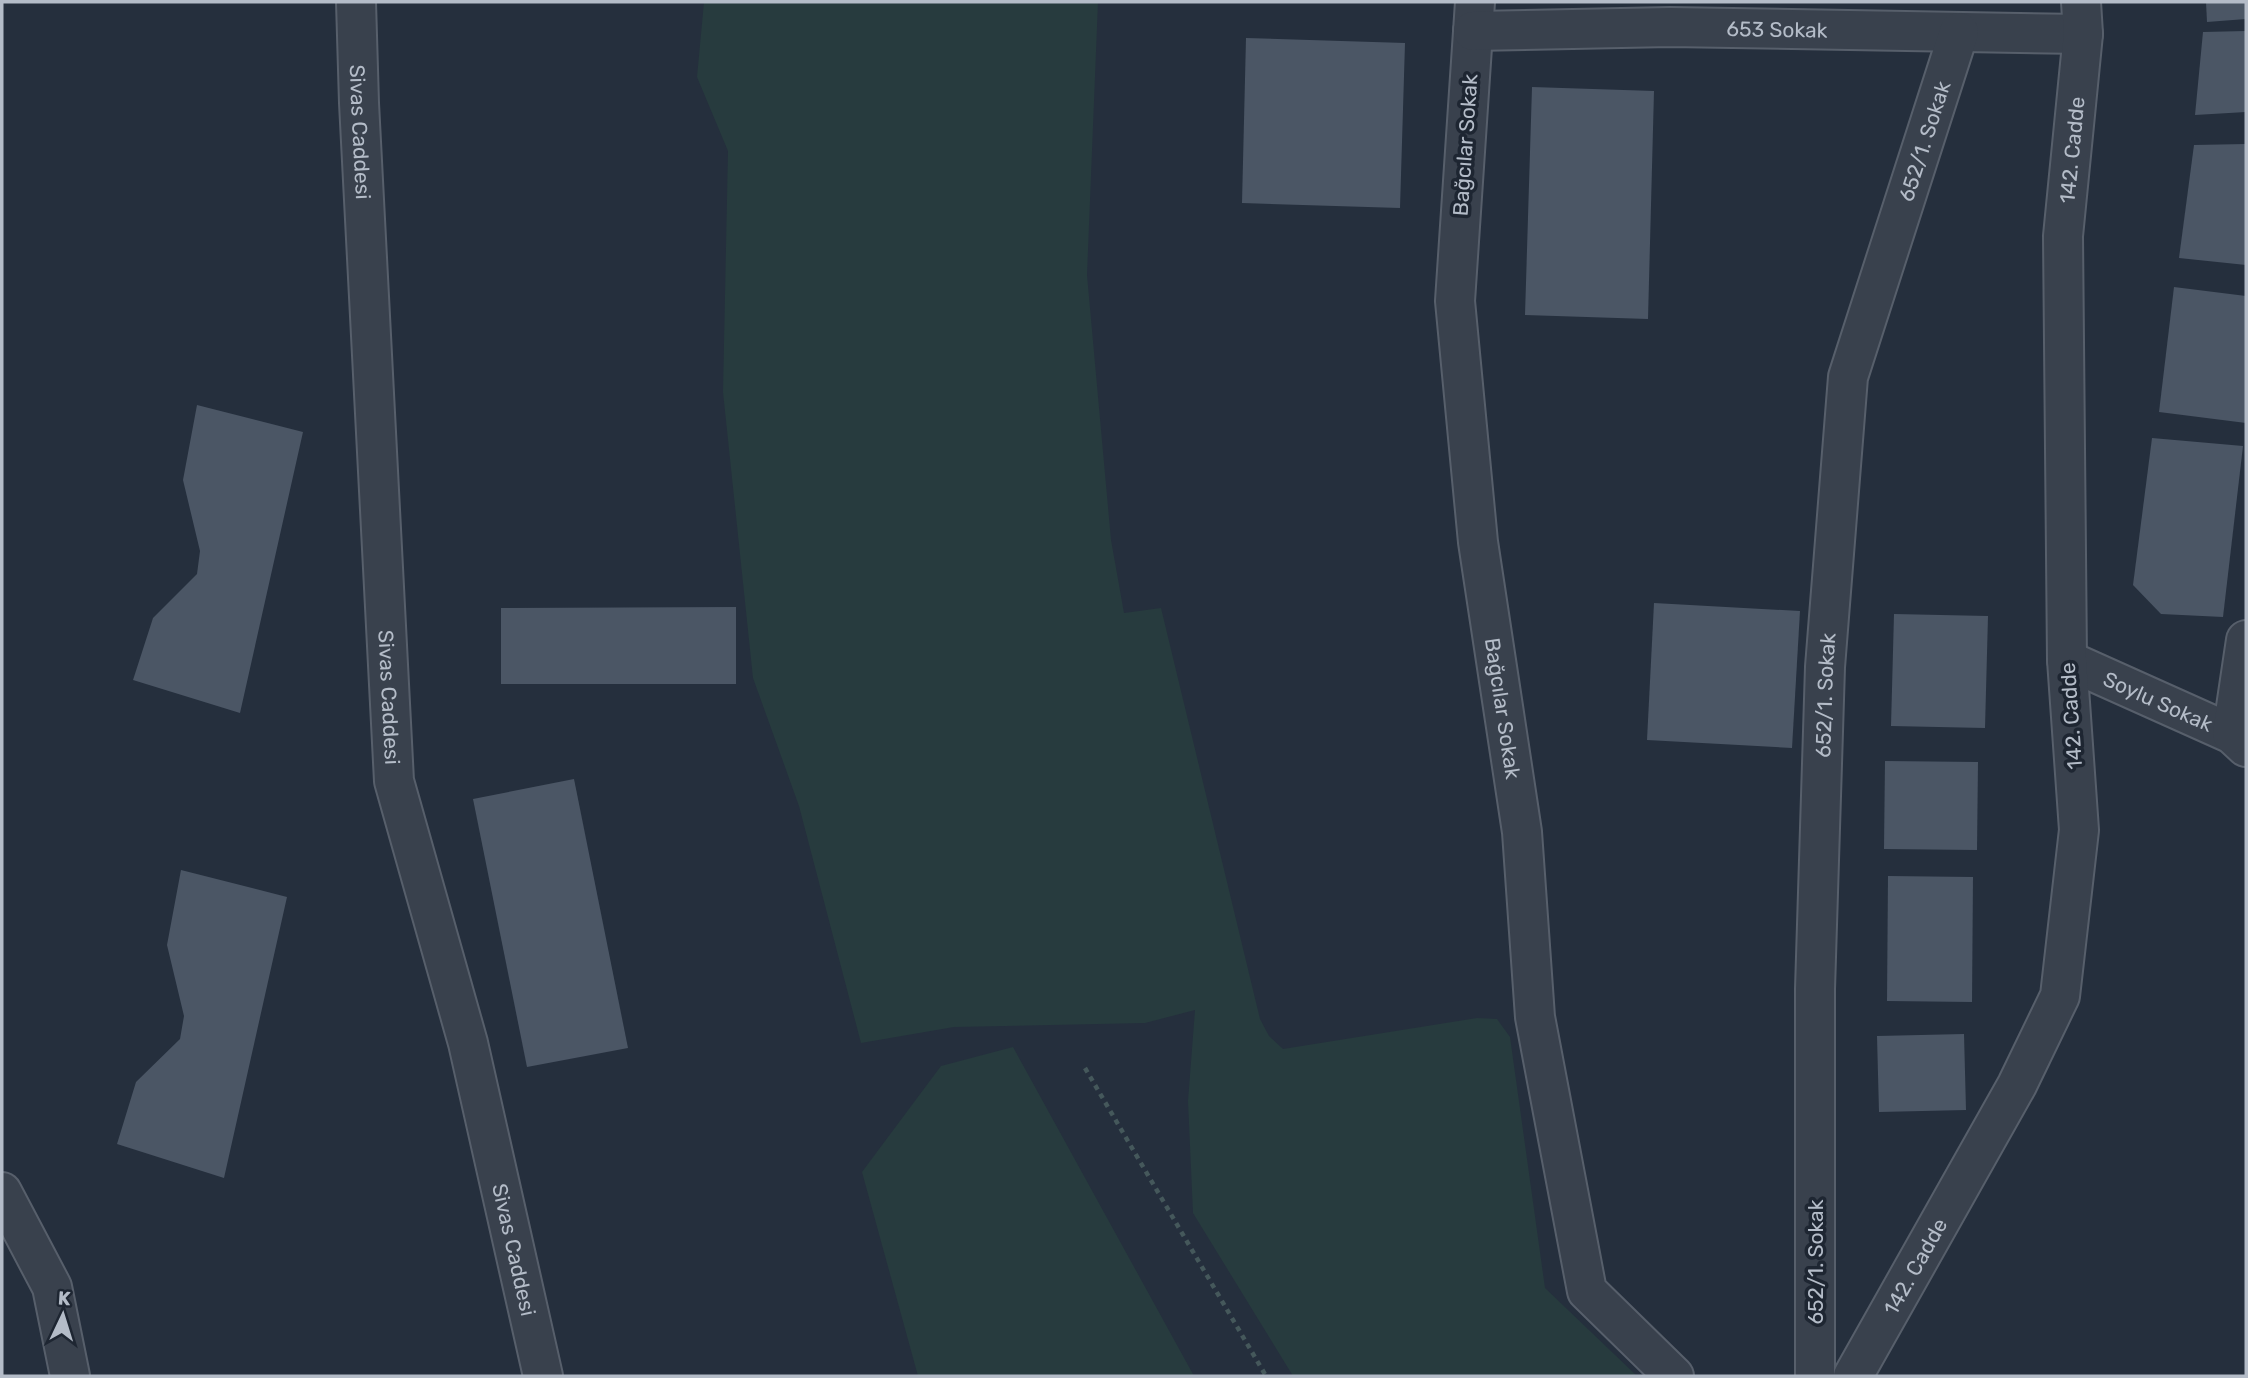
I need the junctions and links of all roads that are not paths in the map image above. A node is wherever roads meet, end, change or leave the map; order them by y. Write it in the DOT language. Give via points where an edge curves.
graph roads {
  1 [pos="356,2"];
  2 [pos="1474,16"];
  3 [pos="2082,18"];
  4 [pos="1959,32"];
  5 [pos="2246,640"];
  6 [pos="2067,660"];
  7 [pos="2239,740"];
  8 [pos="2,1192"];
  9 [pos="70,1376"];
  10 [pos="543,1376"];
  11 [pos="1674,1376"];
  12 [pos="1815,1376"];
  13 [pos="1853,1376"];
  1 -- 10 [label="street, Sivas Caddesi" via="394,781 468,1043"];
  2 -- 4 [label="street, 653 Sokak" via="1670,27"];
  2 -- 11 [label="street, Bağcılar Sokak" via="1455,301 1478,542 1522,832 1535,1017 1587,1291"];
  3 -- 4 [label="street, 653 Sokak"];
  3 -- 6 [label="street, 142. Cadde" via="2063,236"];
  4 -- 12 [label="street, 652/1. Sokak" via="1848,377 1824,681 1815,989"];
  5 -- 7 [label="street"];
  6 -- 7 [label="street, Soylu Sokak"];
  6 -- 13 [label="street, 142. Cadde" via="2079,830 2060,996 2017,1085"];
  8 -- 9 [label="street" via="52,1287"];
}
